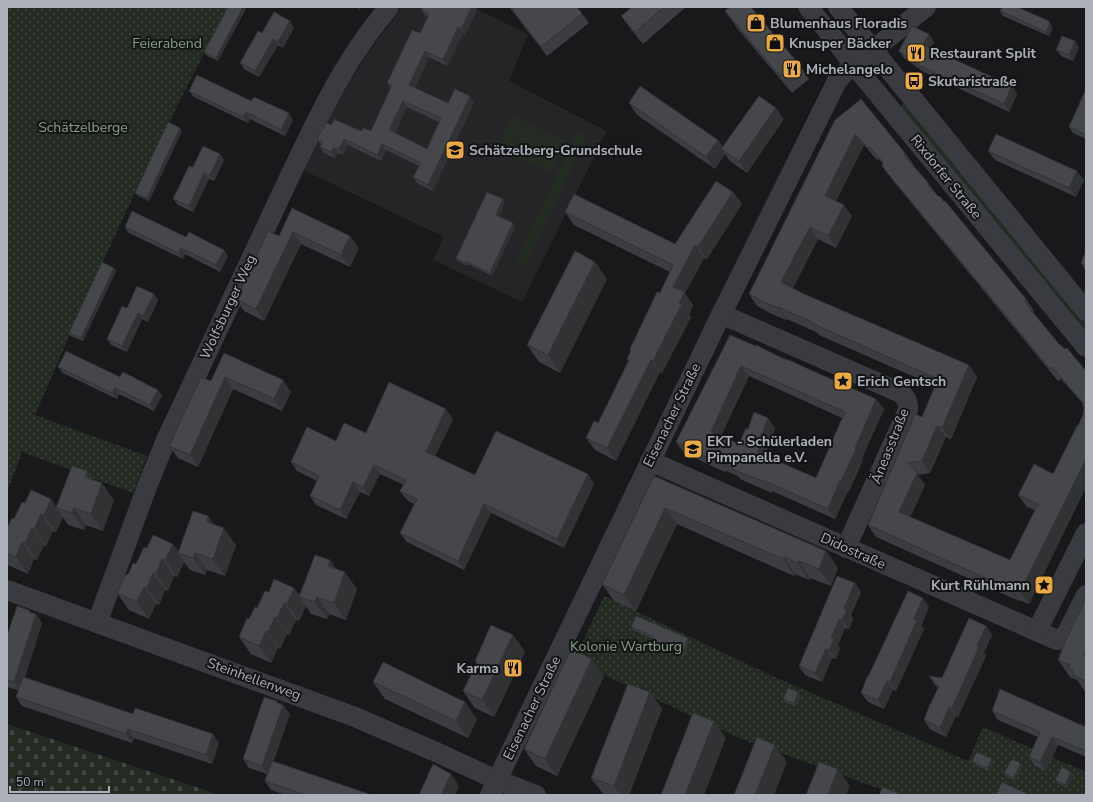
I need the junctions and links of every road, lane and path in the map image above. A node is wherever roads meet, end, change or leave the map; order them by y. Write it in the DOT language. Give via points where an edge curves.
graph roads {
  1 [pos="389,7"];
  2 [pos="808,7"];
  3 [pos="838,7"];
  4 [pos="926,7"];
  5 [pos="873,50"];
  6 [pos="854,65"];
  7 [pos="908,94"];
  8 [pos="890,109"];
  9 [pos="1086,310"];
  10 [pos="721,314"];
  11 [pos="1086,347"];
  12 [pos="650,461"];
  13 [pos="1086,533"];
  14 [pos="846,548"];
  15 [pos="7,590"];
  16 [pos="1086,594"];
  17 [pos="97,623"];
  18 [pos="1037,631"];
  19 [pos="494,787"];
  20 [pos="536,795"];
  1 -- 17 [label="street, Wolfsburger Weg" via="359,47 307,140 166,440"];
  2 -- 6 [label="street, Rixdorfer Straße"];
  3 -- 5 [label="street, Rixdorfer Straße"];
  4 -- 5 [label="street"];
  5 -- 6 [label="street, Eisenacher Straße"];
  5 -- 7 [label="street, Rixdorfer Straße"];
  6 -- 8 [label="street, Rixdorfer Straße"];
  6 -- 10 [label="street, Eisenacher Straße" via="837,81"];
  7 -- 8 [label="street"];
  7 -- 9 [label="street, Rixdorfer Straße"];
  8 -- 11 [label="street, Rixdorfer Straße"];
  10 -- 12 [label="street, Eisenacher Straße"];
  10 -- 14 [label="street, Äneasstraße" via="901,393 906,398 908,410"];
  12 -- 14 [label="street, Didostraße"];
  12 -- 19 [label="street, Eisenacher Straße"];
  13 -- 18 [label="street"];
  14 -- 18 [label="street, Didostraße"];
  15 -- 17 [label="street, Steinhellenweg"];
  16 -- 18 [label="street, Didostraße" via="1063,638 1057,640"];
  17 -- 19 [label="street, Steinhellenweg" via="355,717 436,752"];
  19 -- 20 [label="street, Steinhellenweg"];
}
